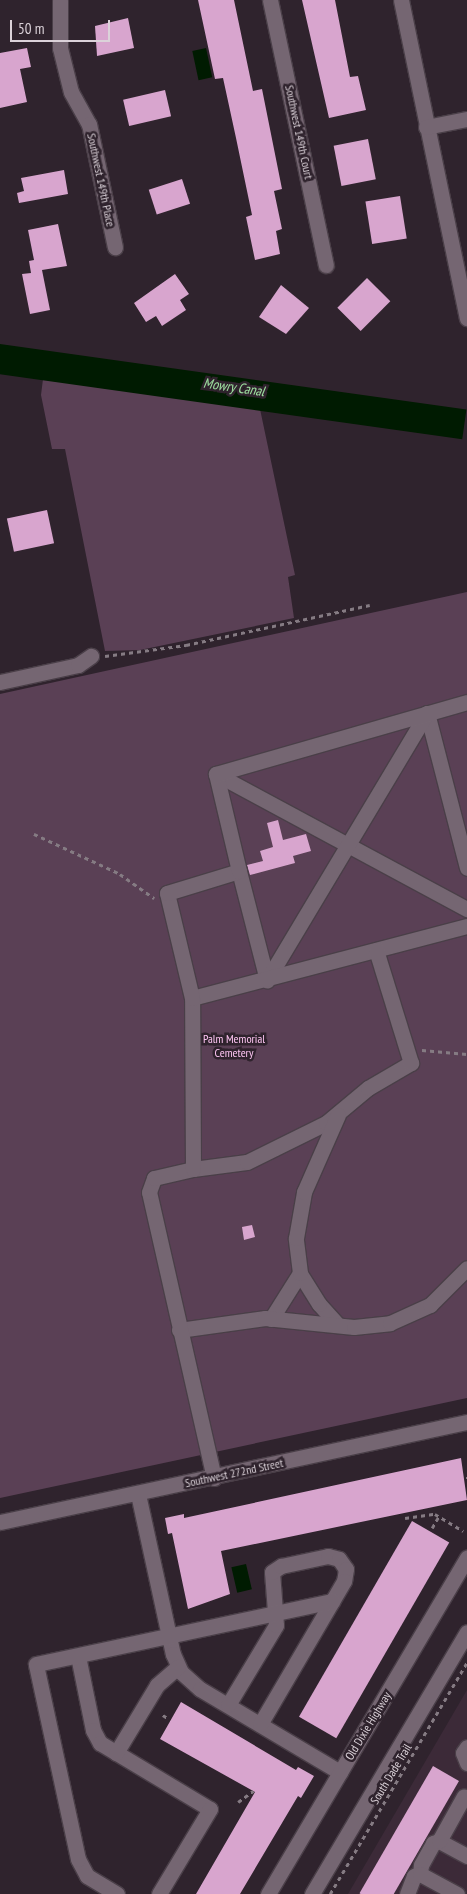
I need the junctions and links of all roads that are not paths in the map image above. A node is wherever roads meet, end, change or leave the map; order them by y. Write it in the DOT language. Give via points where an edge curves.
graph roads {
  1 [pos="60,0"];
  2 [pos="270,0"];
  3 [pos="401,0"];
  4 [pos="467,119"];
  5 [pos="426,127"];
  6 [pos="115,247"];
  7 [pos="326,265"];
  8 [pos="467,318"];
  9 [pos="91,656"];
  10 [pos="0,682"];
  11 [pos="467,702"];
  12 [pos="427,713"];
  13 [pos="216,774"];
  14 [pos="349,844"];
  15 [pos="467,868"];
  16 [pos="239,872"];
  17 [pos="467,909"];
  18 [pos="467,926"];
  19 [pos="376,950"];
  20 [pos="267,980"];
  21 [pos="192,998"];
  22 [pos="340,1111"];
  23 [pos="193,1169"];
  24 [pos="467,1268"];
  25 [pos="300,1273"];
  26 [pos="271,1318"];
  27 [pos="338,1325"];
  28 [pos="179,1330"];
  29 [pos="466,1422"];
  30 [pos="214,1478"];
  31 [pos="138,1494"];
  32 [pos="0,1522"];
  33 [pos="467,1558"];
  34 [pos="332,1601"];
  35 [pos="278,1613"];
  36 [pos="467,1632"];
  37 [pos="169,1637"];
  38 [pos="78,1656"];
  39 [pos="178,1667"];
  40 [pos="228,1706"];
  41 [pos="260,1724"];
  42 [pos="467,1747"];
  43 [pos="116,1753"];
  44 [pos="467,1763"];
  45 [pos="340,1772"];
  46 [pos="464,1796"];
  47 [pos="439,1841"];
  48 [pos="467,1856"];
  49 [pos="420,1874"];
  50 [pos="117,1894"];
  51 [pos="159,1894"];
  52 [pos="268,1894"];
  53 [pos="312,1894"];
  54 [pos="407,1894"];
  55 [pos="457,1894"];
  1 -- 6 [label="street, Southwest 149th Place" via="60,48 71,92 89,124"];
  2 -- 7 [label="street, Southwest 149th Court"];
  3 -- 5 [label="street"];
  4 -- 5 [label="street"];
  5 -- 8 [label="street"];
  9 -- 10 [label="street" via="78,665"];
  11 -- 12 [label="street"];
  12 -- 13 [label="street"];
  12 -- 14 [label="street"];
  12 -- 15 [label="street"];
  13 -- 14 [label="street"];
  13 -- 16 [label="street"];
  14 -- 17 [label="street"];
  14 -- 20 [label="street"];
  16 -- 20 [label="street"];
  16 -- 21 [label="street" via="167,893"];
  18 -- 19 [label="street"];
  19 -- 20 [label="street"];
  19 -- 22 [label="street" via="411,1064 368,1088"];
  20 -- 21 [label="street"];
  21 -- 23 [label="street"];
  22 -- 23 [label="street" via="326,1123 247,1162"];
  22 -- 25 [label="street" via="304,1192 296,1238"];
  23 -- 28 [label="street" via="154,1178 149,1192"];
  24 -- 27 [label="street" via="430,1305 390,1323"];
  25 -- 26 [label="street"];
  25 -- 27 [label="street" via="319,1304"];
  26 -- 27 [label="street"];
  26 -- 28 [label="street"];
  28 -- 30 [label="street"];
  29 -- 30 [label="street, Southwest 272nd Street"];
  30 -- 31 [label="street, Southwest 272nd Street"];
  31 -- 32 [label="street, Southwest 272nd Street"];
  31 -- 37 [label="street"];
  33 -- 45 [label="street, Old Dixie Highway"];
  34 -- 35 [label="street"];
  34 -- 35 [label="street" via="344,1581 346,1569 339,1559 328,1556 281,1566 272,1572"];
  34 -- 41 [label="street"];
  35 -- 37 [label="street"];
  35 -- 40 [label="street" via="276,1625"];
  36 -- 53 [label="street"];
  37 -- 38 [label="street"];
  37 -- 39 [label="street"];
  38 -- 43 [label="street" via="95,1736"];
  38 -- 50 [label="street" via="36,1664 78,1859 87,1876"];
  39 -- 40 [label="street" via="190,1682"];
  39 -- 43 [label="street" via="157,1685"];
  40 -- 41 [label="street"];
  41 -- 45 [label="street"];
  42 -- 44 [label="street" via="463,1753"];
  43 -- 51 [label="street" via="210,1809"];
  45 -- 52 [label="street, Old Dixie Highway"];
  46 -- 47 [label="street"];
  47 -- 48 [label="street"];
  47 -- 49 [label="street" via="429,1850"];
  49 -- 54 [label="street" via="414,1876"];
  49 -- 55 [label="street"];
}
